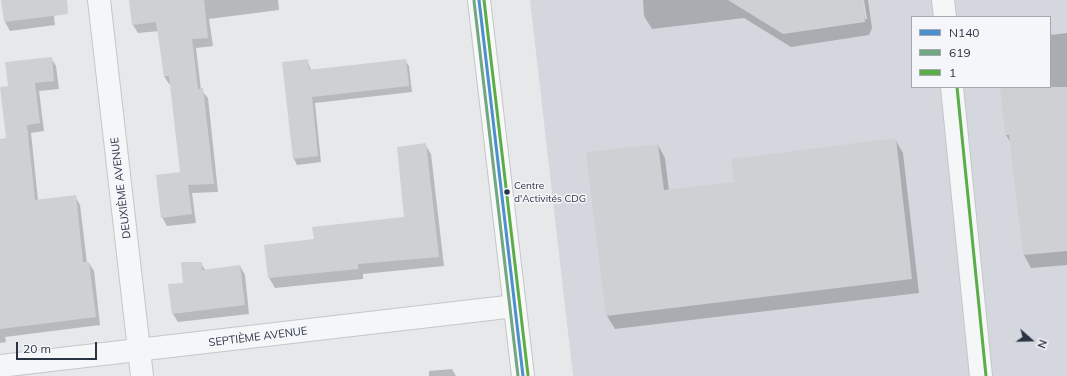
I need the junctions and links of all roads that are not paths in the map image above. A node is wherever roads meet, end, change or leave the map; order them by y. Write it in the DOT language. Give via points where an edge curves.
graph roads {
  1 [pos="99,0"];
  2 [pos="479,0"];
  3 [pos="943,0"];
  4 [pos="945,16"];
  5 [pos="952,88"];
  6 [pos="515,306"];
  7 [pos="140,350"];
  8 [pos="0,366"];
  9 [pos="142,376"];
  10 [pos="523,376"];
  11 [pos="981,376"];
  1 -- 7 [label="street, DEUXIÈME AVENUE"];
  2 -- 6 [label="main road"];
  3 -- 4 [label="street"];
  5 -- 11 [label="street"];
  6 -- 7 [label="street, SEPTIÈME AVENUE"];
  6 -- 10 [label="main road"];
  7 -- 8 [label="street, SEPTIÈME AVENUE"];
  7 -- 9 [label="street, DEUXIÈME AVENUE"];
}
